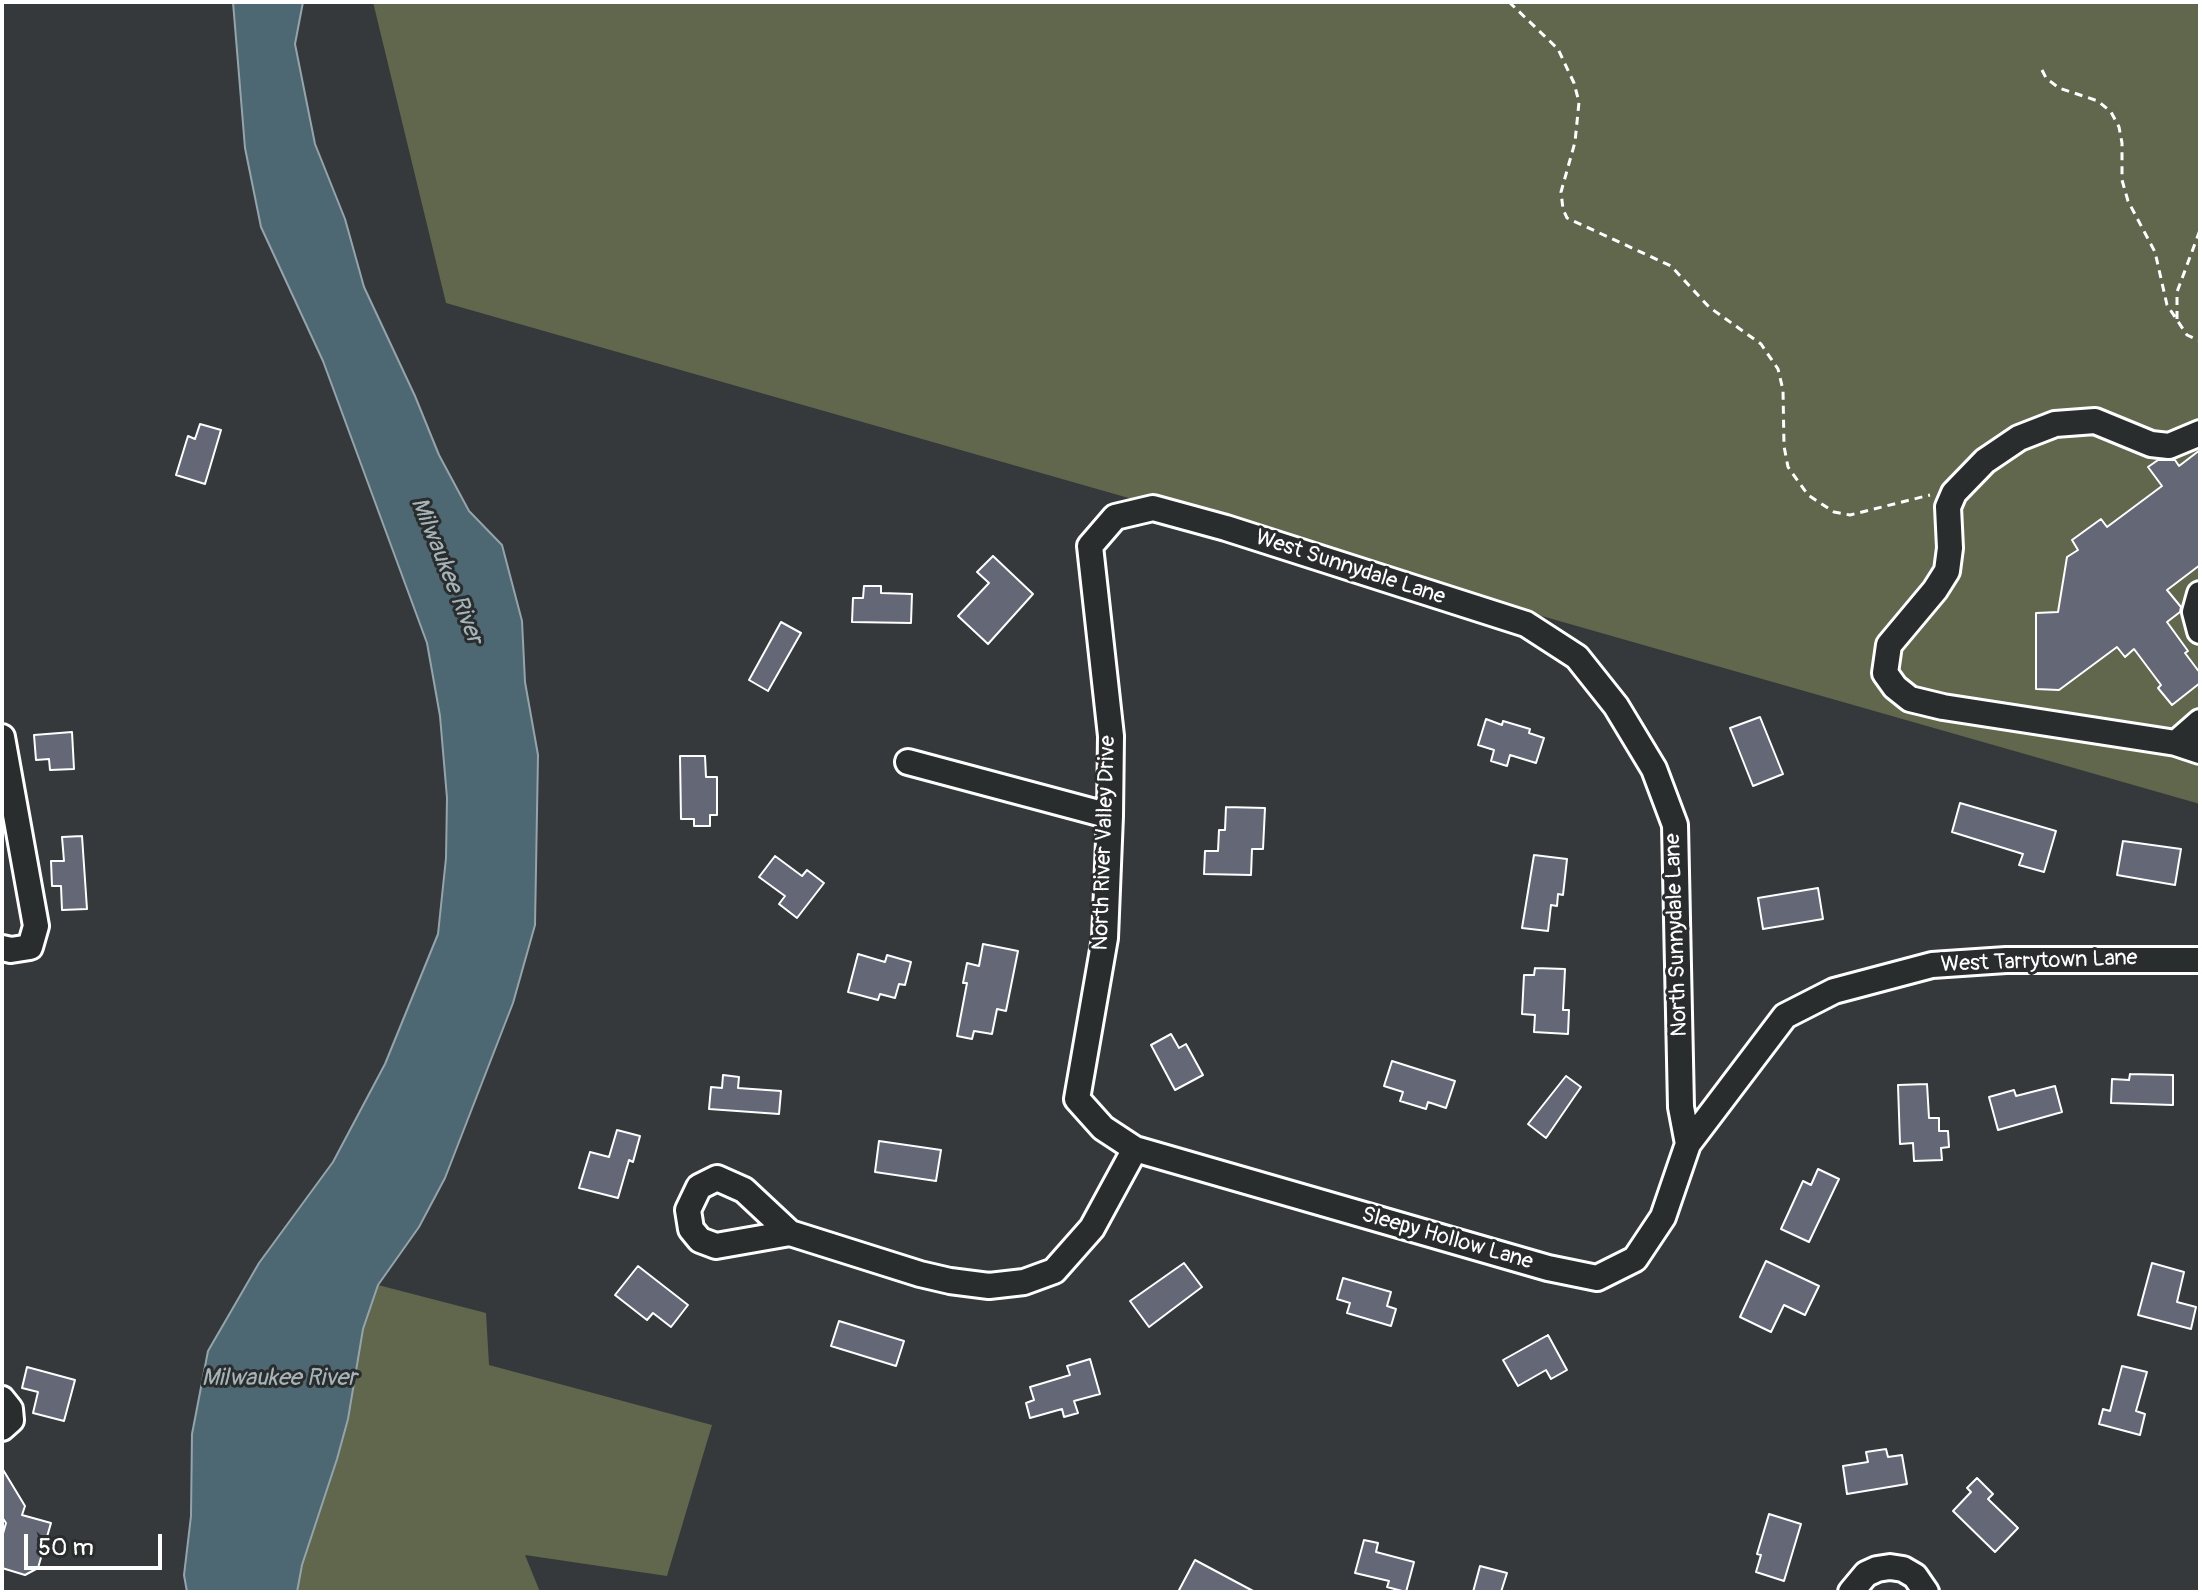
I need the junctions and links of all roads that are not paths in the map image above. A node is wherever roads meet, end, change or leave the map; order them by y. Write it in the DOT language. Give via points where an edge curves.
graph roads {
  1 [pos="2200,433"];
  2 [pos="1115,517"];
  3 [pos="2200,594"];
  4 [pos="2200,631"];
  5 [pos="1577,657"];
  6 [pos="2200,722"];
  7 [pos="2,737"];
  8 [pos="2176,743"];
  9 [pos="2200,751"];
  10 [pos="908,762"];
  11 [pos="1110,816"];
  12 [pos="2,948"];
  13 [pos="2200,960"];
  14 [pos="1688,1144"];
  15 [pos="1135,1149"];
  16 [pos="790,1233"];
  17 [pos="2,1399"];
  18 [pos="2,1428"];
  19 [pos="1851,1592"];
  20 [pos="1926,1592"];
  1 -- 8 [label="street" via="2169,446 2095,421 2055,424 2019,438 1985,461 1954,493 1948,507 1947,571 1889,645 1885,673 1910,699 1943,707"];
  2 -- 5 [label="street, West Sunnydale Lane" via="1153,508 1226,528 1526,624"];
  2 -- 11 [label="street, North River Valley Drive" via="1090,546 1111,736"];
  3 -- 4 [label="street" via="2195,612"];
  5 -- 14 [label="street, North Sunnydale Lane" via="1616,706 1654,769 1675,825 1681,1107"];
  6 -- 8 [label="street"];
  7 -- 12 [label="street" via="36,926 30,947"];
  8 -- 9 [label="street"];
  10 -- 11 [label="street"];
  11 -- 15 [label="street, North River Valley Drive" via="1105,938 1077,1099 1103,1128"];
  13 -- 14 [label="street, West Tarrytown Lane" via="1932,965 1834,991 1785,1016"];
  14 -- 15 [label="street, Sleepy Hollow Lane" via="1663,1217 1635,1259 1597,1278"];
  15 -- 16 [label="street" via="1092,1228 1054,1271 1024,1282 989,1286 950,1281"];
  17 -- 18 [label="street" via="11,1420"];
  19 -- 20 [label="street" via="1866,1574 1890,1567 1915,1576"];
}
